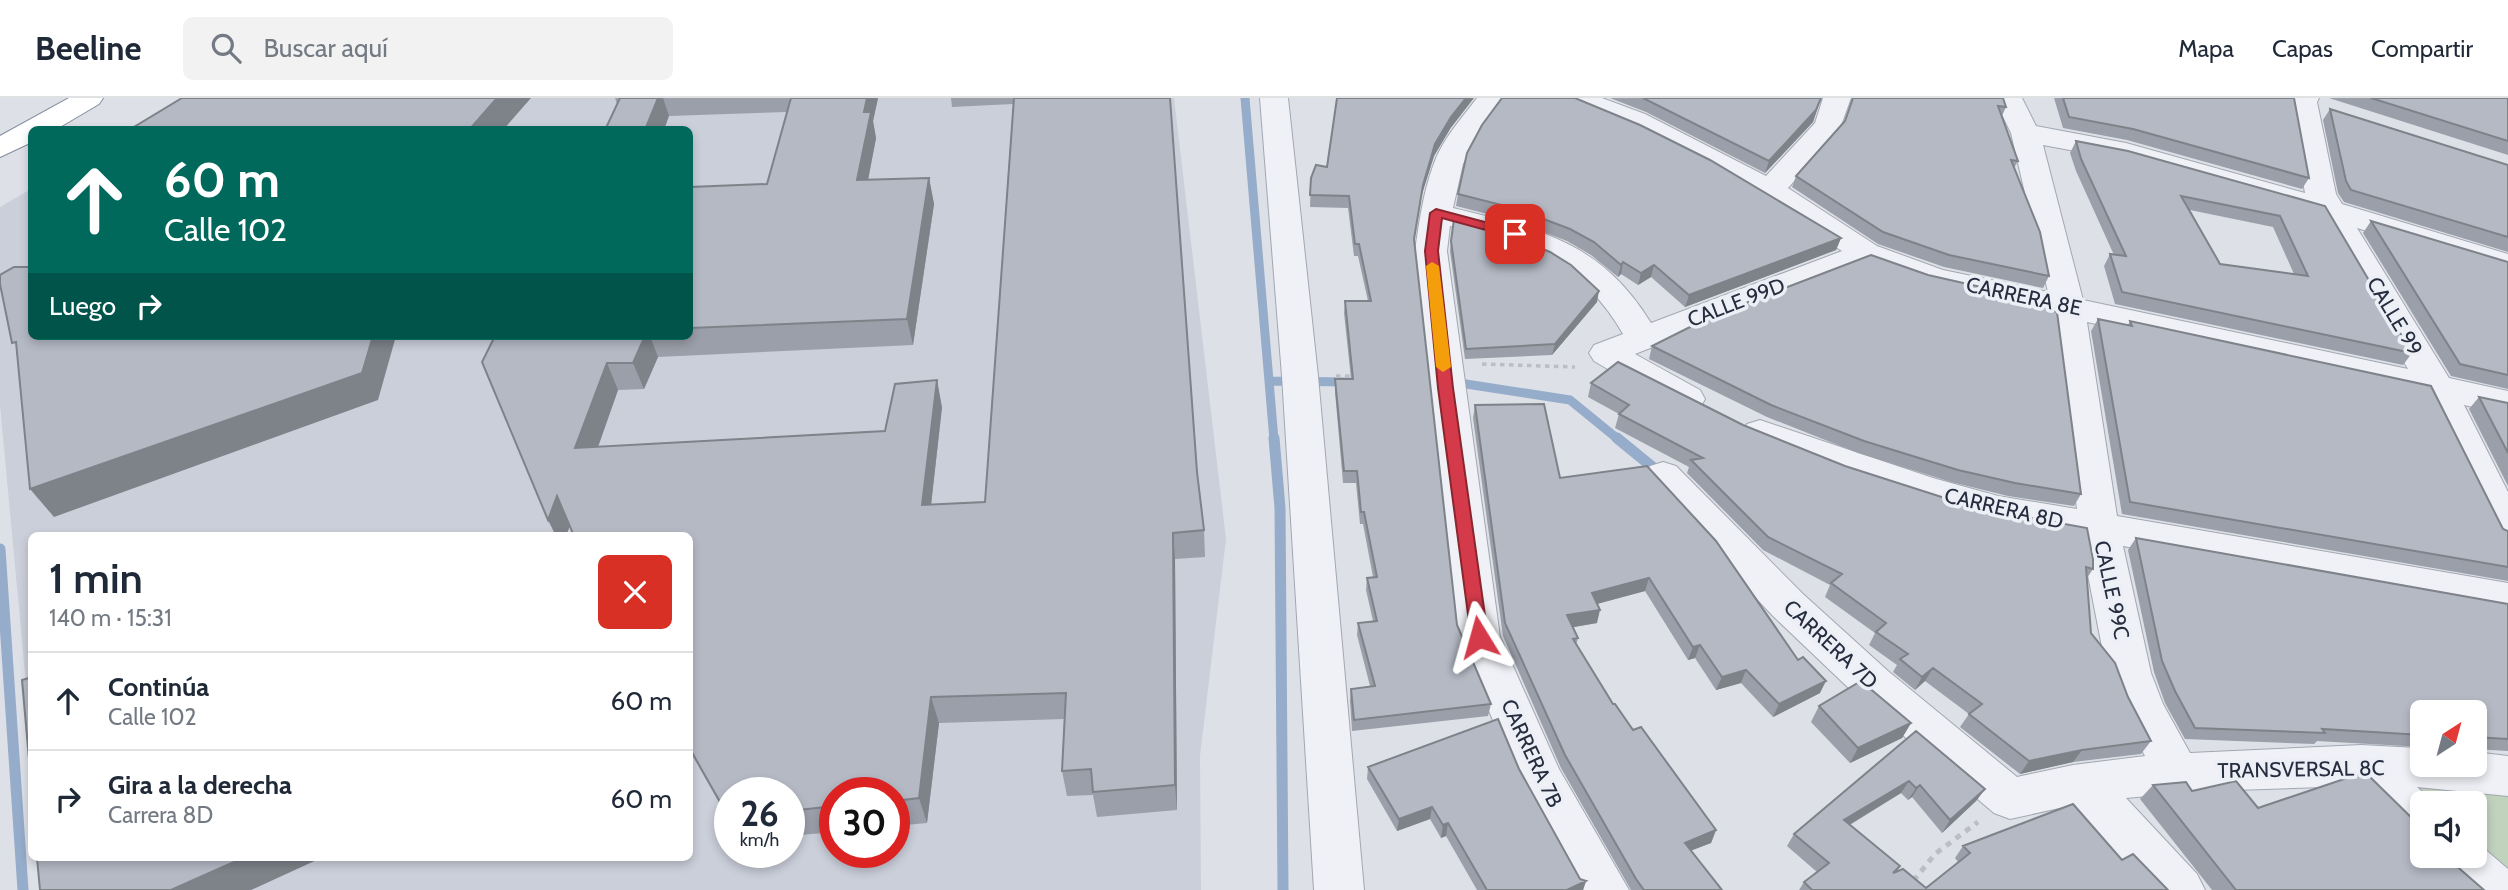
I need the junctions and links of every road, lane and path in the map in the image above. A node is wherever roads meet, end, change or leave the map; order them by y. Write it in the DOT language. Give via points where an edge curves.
graph roads {
  1 [pos="89,98"];
  2 [pos="1274,98"];
  3 [pos="1492,98"];
  4 [pos="1576,98"];
  5 [pos="1837,98"];
  6 [pos="2008,98"];
  7 [pos="2307,102"];
  8 [pos="39,126"];
  9 [pos="28,132"];
  10 [pos="2025,133"];
  11 [pos="0,148"];
  12 [pos="1770,190"];
  13 [pos="2332,210"];
  14 [pos="1436,213"];
  15 [pos="1866,253"];
  16 [pos="2508,264"];
  17 [pos="2068,305"];
  18 [pos="1643,338"];
  19 [pos="1606,353"];
  20 [pos="1366,376"];
  21 [pos="1444,376"];
  22 [pos="1301,381"];
  23 [pos="2437,388"];
  24 [pos="2508,403"];
  25 [pos="1663,476"];
  26 [pos="2099,528"];
  27 [pos="2508,530"];
  28 [pos="2508,599"];
  29 [pos="2361,765"];
  30 [pos="2177,772"];
  31 [pos="2508,776"];
  32 [pos="2084,785"];
  33 [pos="2410,810"];
  34 [pos="1990,819"];
  35 [pos="2472,868"];
  36 [pos="1339,890"];
  37 [pos="1604,890"];
  38 [pos="1906,890"];
  39 [pos="2180,890"];
  40 [pos="2497,890"];
  1 -- 8 [label="highway"];
  2 -- 22 [label="street"];
  3 -- 14 [label="street, CARRERA 7B" via="1448,164"];
  4 -- 12 [label="street, CARRERA 8E" via="1635,120"];
  5 -- 12 [label="street" via="1829,125"];
  6 -- 10 [label="street, CALLE 99C"];
  7 -- 13 [label="street, CALLE 99" via="2317,183"];
  9 -- 11 [label="highway"];
  10 -- 13 [label="street" via="2126,152"];
  10 -- 17 [label="street, CALLE 99C"];
  12 -- 15 [label="street, CARRERA 8E"];
  13 -- 16 [label="street"];
  13 -- 23 [label="street, CALLE 99"];
  14 -- 18 [label="street" via="1520,235 1554,250 1603,282"];
  14 -- 21 [label="street, CARRERA 7B" via="1431,251"];
  15 -- 17 [label="street, CARRERA 8E" via="1935,278"];
  15 -- 18 [label="street, CALLE 99D"];
  17 -- 23 [label="street, CARRERA 8E"];
  17 -- 26 [label="street, CALLE 99C"];
  18 -- 19 [label="street, CALLE 99D"];
  19 -- 21 [label="path" via="1574,368"];
  19 -- 26 [label="street, CARRERA 8D" via="1664,388 1801,449 1998,510"];
  20 -- 22 [label="path"];
  21 -- 37 [label="street, CARRERA 7B" via="1479,637 1541,780"];
  22 -- 36 [label="street"];
  23 -- 24 [label="street, CARRERA 8E"];
  23 -- 27 [label="street, CALLE 99"];
  25 -- 34 [label="street, CARRERA 7D" via="1863,675"];
  26 -- 28 [label="street, CARRERA 8D"];
  26 -- 30 [label="street, CALLE 99C" via="2129,673"];
  29 -- 30 [label="street, TRANSVERSAL 8C"];
  29 -- 31 [label="street, TRANSVERSAL 8C"];
  29 -- 33 [label="street"];
  30 -- 32 [label="street"];
  32 -- 34 [label="street"];
  32 -- 39 [label="street"];
  34 -- 38 [label="path" via="1935,853"];
  35 -- 40 [label="street"];
}
